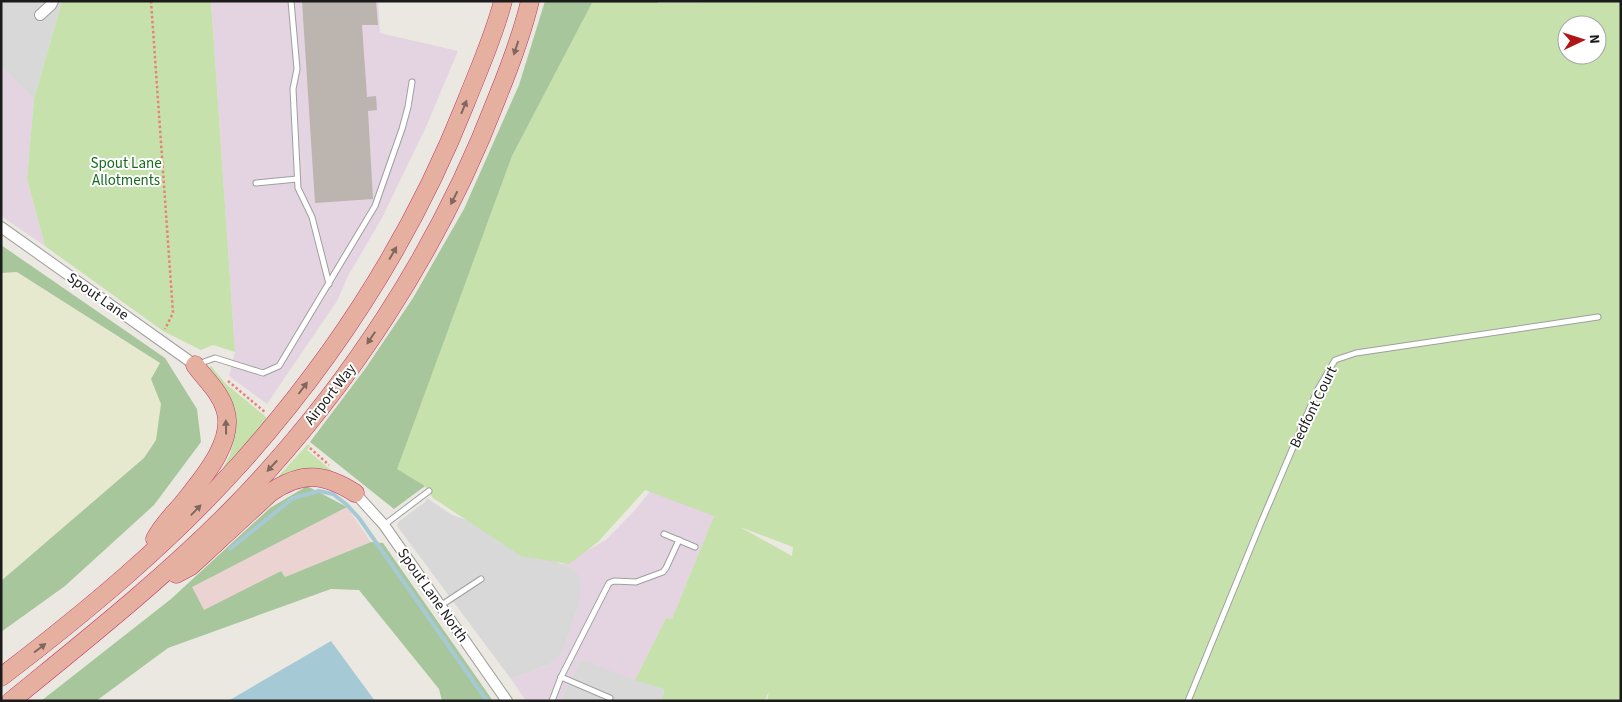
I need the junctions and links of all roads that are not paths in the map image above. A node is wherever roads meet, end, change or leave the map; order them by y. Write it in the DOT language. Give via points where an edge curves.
graph roads {
  1 [pos="53,1"];
  2 [pos="291,1"];
  3 [pos="503,1"];
  4 [pos="530,1"];
  5 [pos="40,15"];
  6 [pos="412,82"];
  7 [pos="297,178"];
  8 [pos="256,184"];
  9 [pos="1,227"];
  10 [pos="328,284"];
  11 [pos="1598,317"];
  12 [pos="195,364"];
  13 [pos="429,491"];
  14 [pos="355,493"];
  15 [pos="384,525"];
  16 [pos="664,534"];
  17 [pos="679,540"];
  18 [pos="695,547"];
  19 [pos="148,556"];
  20 [pos="481,579"];
  21 [pos="133,600"];
  22 [pos="440,606"];
  23 [pos="1,677"];
  24 [pos="561,677"];
  25 [pos="610,698"];
  26 [pos="11,701"];
  27 [pos="507,701"];
  28 [pos="552,701"];
  29 [pos="1188,701"];
  1 -- 5 [label="street"];
  2 -- 7 [label="lane" via="297,69 293,89"];
  19 -- 3 [label="highway, Airport Way, one-way" via="232,472 288,408 326,358 391,258 438,169 481,66"];
  4 -- 21 [label="highway, Airport Way, one-way" via="515,52 464,178 442,222 383,320 338,386 280,457 208,532"];
  6 -- 10 [label="lane" via="402,129 375,206"];
  7 -- 8 [label="lane"];
  7 -- 10 [label="lane" via="298,188 312,217"];
  9 -- 12 [label="street, Spout Lane"];
  10 -- 12 [label="lane" via="279,366 263,373 215,358"];
  11 -- 29 [label="lane, Bedfont Court" via="1356,353 1335,360 1317,392 1267,507"];
  19 -- 12 [label="highway, one-way" via="160,529 220,452 227,433 226,409"];
  13 -- 15 [label="lane"];
  14 -- 15 [label="street, Spout Lane North"];
  14 -- 21 [label="highway" via="338,482 323,478 303,478 283,484 270,492 191,566"];
  15 -- 22 [label="street, Spout Lane North"];
  16 -- 17 [label="lane"];
  17 -- 18 [label="lane"];
  17 -- 24 [label="lane" via="663,572 636,582 608,583"];
  23 -- 19 [label="highway, Airport Way, one-way" via="50,640"];
  20 -- 22 [label="lane"];
  21 -- 26 [label="highway, Airport Way"];
  22 -- 27 [label="street, Spout Lane North"];
  24 -- 25 [label="lane"];
  24 -- 28 [label="lane"];
}
